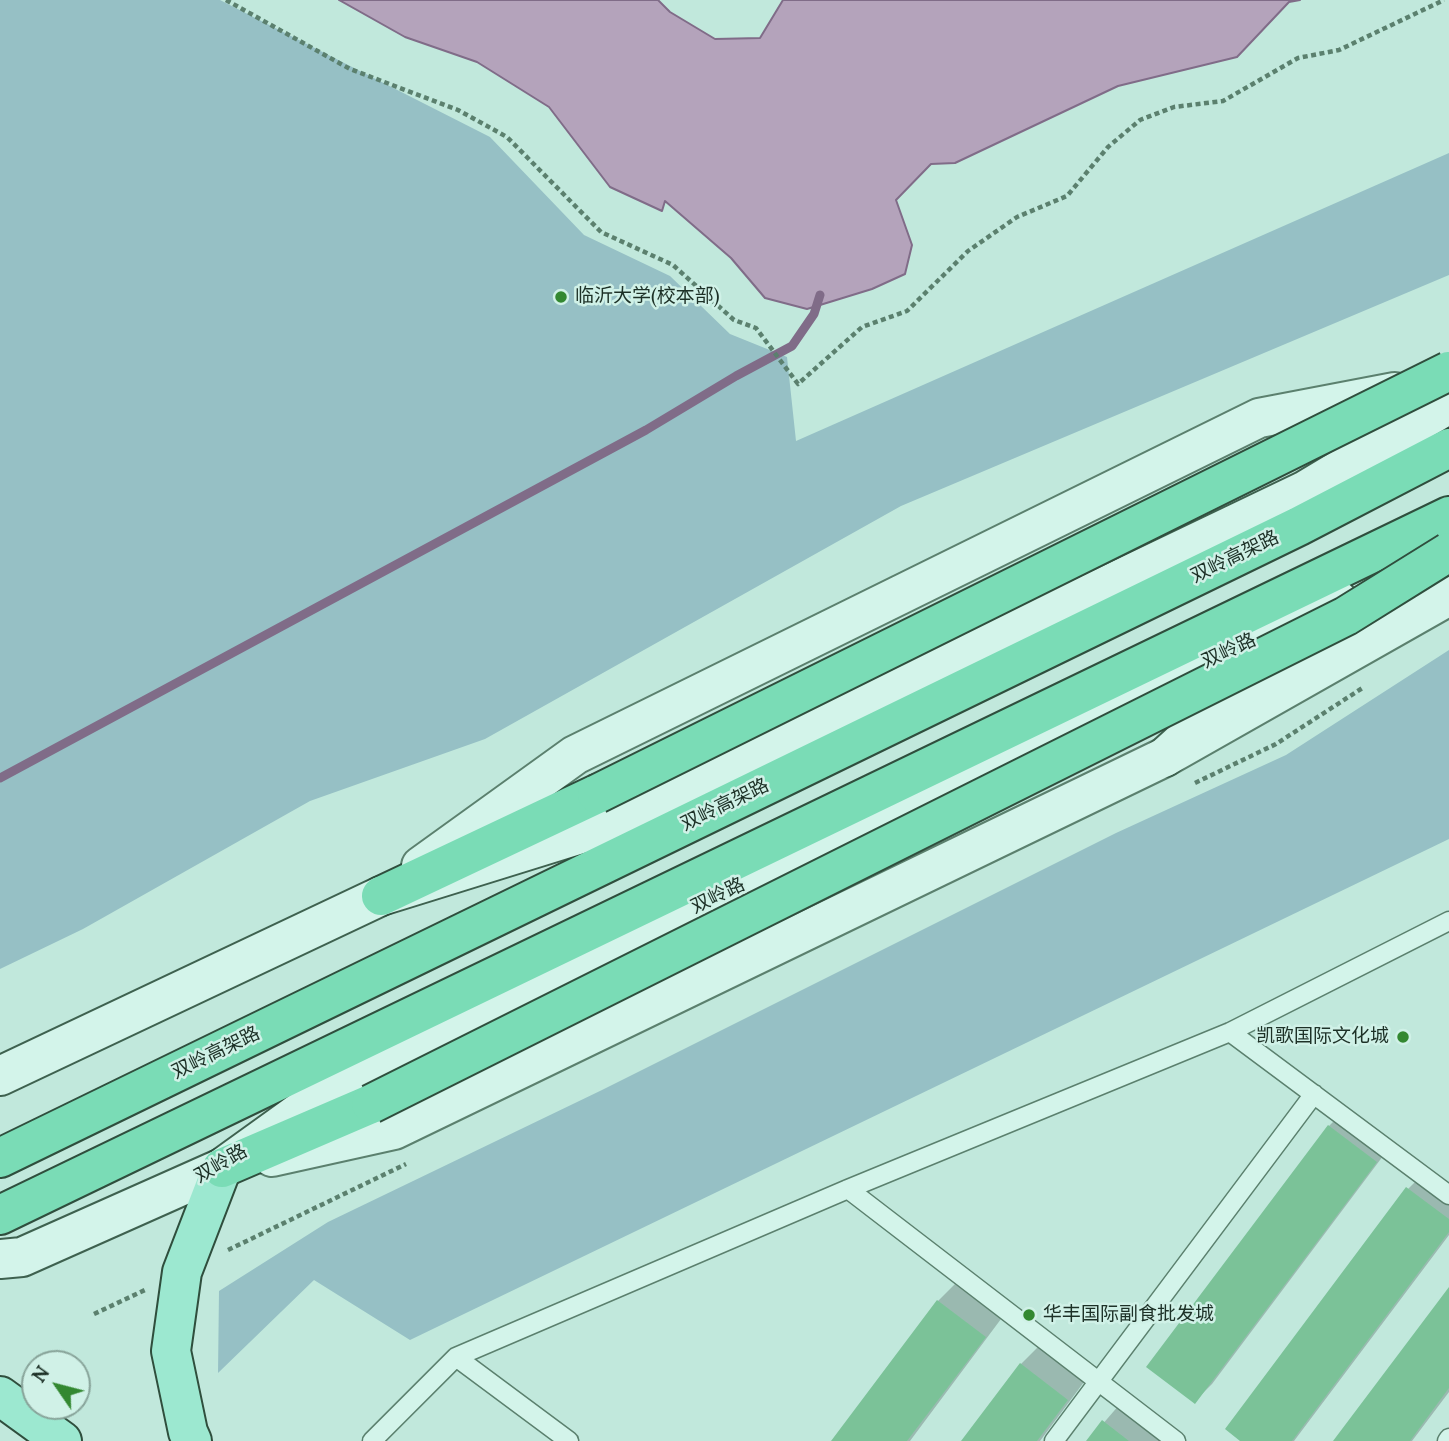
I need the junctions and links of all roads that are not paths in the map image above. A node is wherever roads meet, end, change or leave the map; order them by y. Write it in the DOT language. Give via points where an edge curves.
graph roads {
  1 [pos="1449,371"];
  2 [pos="1449,382"];
  3 [pos="1449,404"];
  4 [pos="1449,448"];
  5 [pos="1449,516"];
  6 [pos="1449,551"];
  7 [pos="1449,596"];
  8 [pos="1336,601"];
  9 [pos="1165,757"];
  10 [pos="381,896"];
  11 [pos="1449,921"];
  12 [pos="1230,1032"];
  13 [pos="0,1076"];
  14 [pos="1314,1094"];
  15 [pos="0,1158"];
  16 [pos="222,1168"];
  17 [pos="848,1189"];
  18 [pos="1449,1195"];
  19 [pos="0,1215"];
  20 [pos="0,1259"];
  21 [pos="456,1357"];
  22 [pos="0,1396"];
  23 [pos="62,1441"];
  24 [pos="192,1441"];
  25 [pos="372,1441"];
  26 [pos="569,1441"];
  27 [pos="1054,1441"];
  28 [pos="1176,1441"];
  1 -- 10 [label="highway, bridge" via="597,794"];
  2 -- 10 [label="main road" via="1259,418 575,755"];
  3 -- 10 [label="main road" via="1304,491 600,828"];
  4 -- 15 [label="highway, 双岭高架路" via="1262,544"];
  5 -- 19 [label="highway"];
  6 -- 8 [label="main road, 双岭路"];
  6 -- 16 [label="highway, bridge" via="1346,616 371,1104"];
  7 -- 9 [label="main road"];
  8 -- 9 [label="main road"];
  8 -- 16 [label="main road, 双岭路" via="358,1070"];
  9 -- 16 [label="main road" via="394,1130"];
  10 -- 13 [label="main road"];
  11 -- 12 [label="lane"];
  12 -- 14 [label="lane"];
  12 -- 17 [label="lane"];
  14 -- 18 [label="lane"];
  14 -- 27 [label="lane"];
  16 -- 20 [label="main road, 双岭路" via="22,1257"];
  16 -- 24 [label="main road" via="182,1272 171,1351"];
  17 -- 21 [label="lane"];
  17 -- 28 [label="lane"];
  21 -- 25 [label="lane"];
  21 -- 26 [label="lane"];
  22 -- 23 [label="main road"];
}
